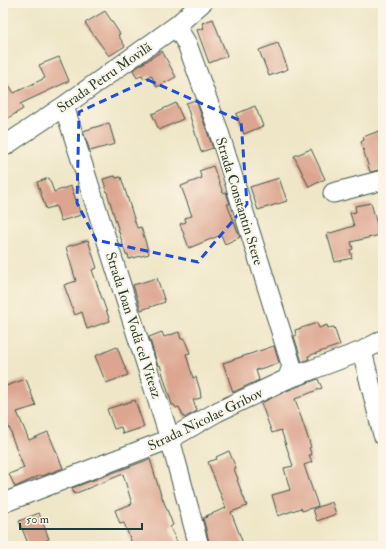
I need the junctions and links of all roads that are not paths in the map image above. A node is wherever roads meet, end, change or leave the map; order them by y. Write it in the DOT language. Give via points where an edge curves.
graph roads {
  1 [pos="202,3"];
  2 [pos="176,26"];
  3 [pos="64,106"];
  4 [pos="3,147"];
  5 [pos="383,180"];
  6 [pos="332,193"];
  7 [pos="383,340"];
  8 [pos="362,351"];
  9 [pos="287,379"];
  10 [pos="383,435"];
  11 [pos="170,438"];
  12 [pos="3,503"];
  13 [pos="199,546"];
  1 -- 2 [label="street, Strada Petru Movilă"];
  2 -- 3 [label="street, Strada Petru Movilă"];
  2 -- 9 [label="street, Strada Constantin Stere" via="187,44 218,129 292,367"];
  3 -- 4 [label="street, Strada Petru Movilă"];
  3 -- 11 [label="street, Strada Ioan Vodă cel Viteaz"];
  5 -- 6 [label="street"];
  7 -- 8 [label="street, Strada Nicolae Gribov"];
  8 -- 9 [label="street, Strada Nicolae Gribov"];
  8 -- 10 [label="street"];
  9 -- 11 [label="street, Strada Nicolae Gribov" via="217,412"];
  11 -- 12 [label="street, Strada Nicolae Gribov"];
  11 -- 13 [label="street, Strada Ioan Vodă cel Viteaz"];
}
